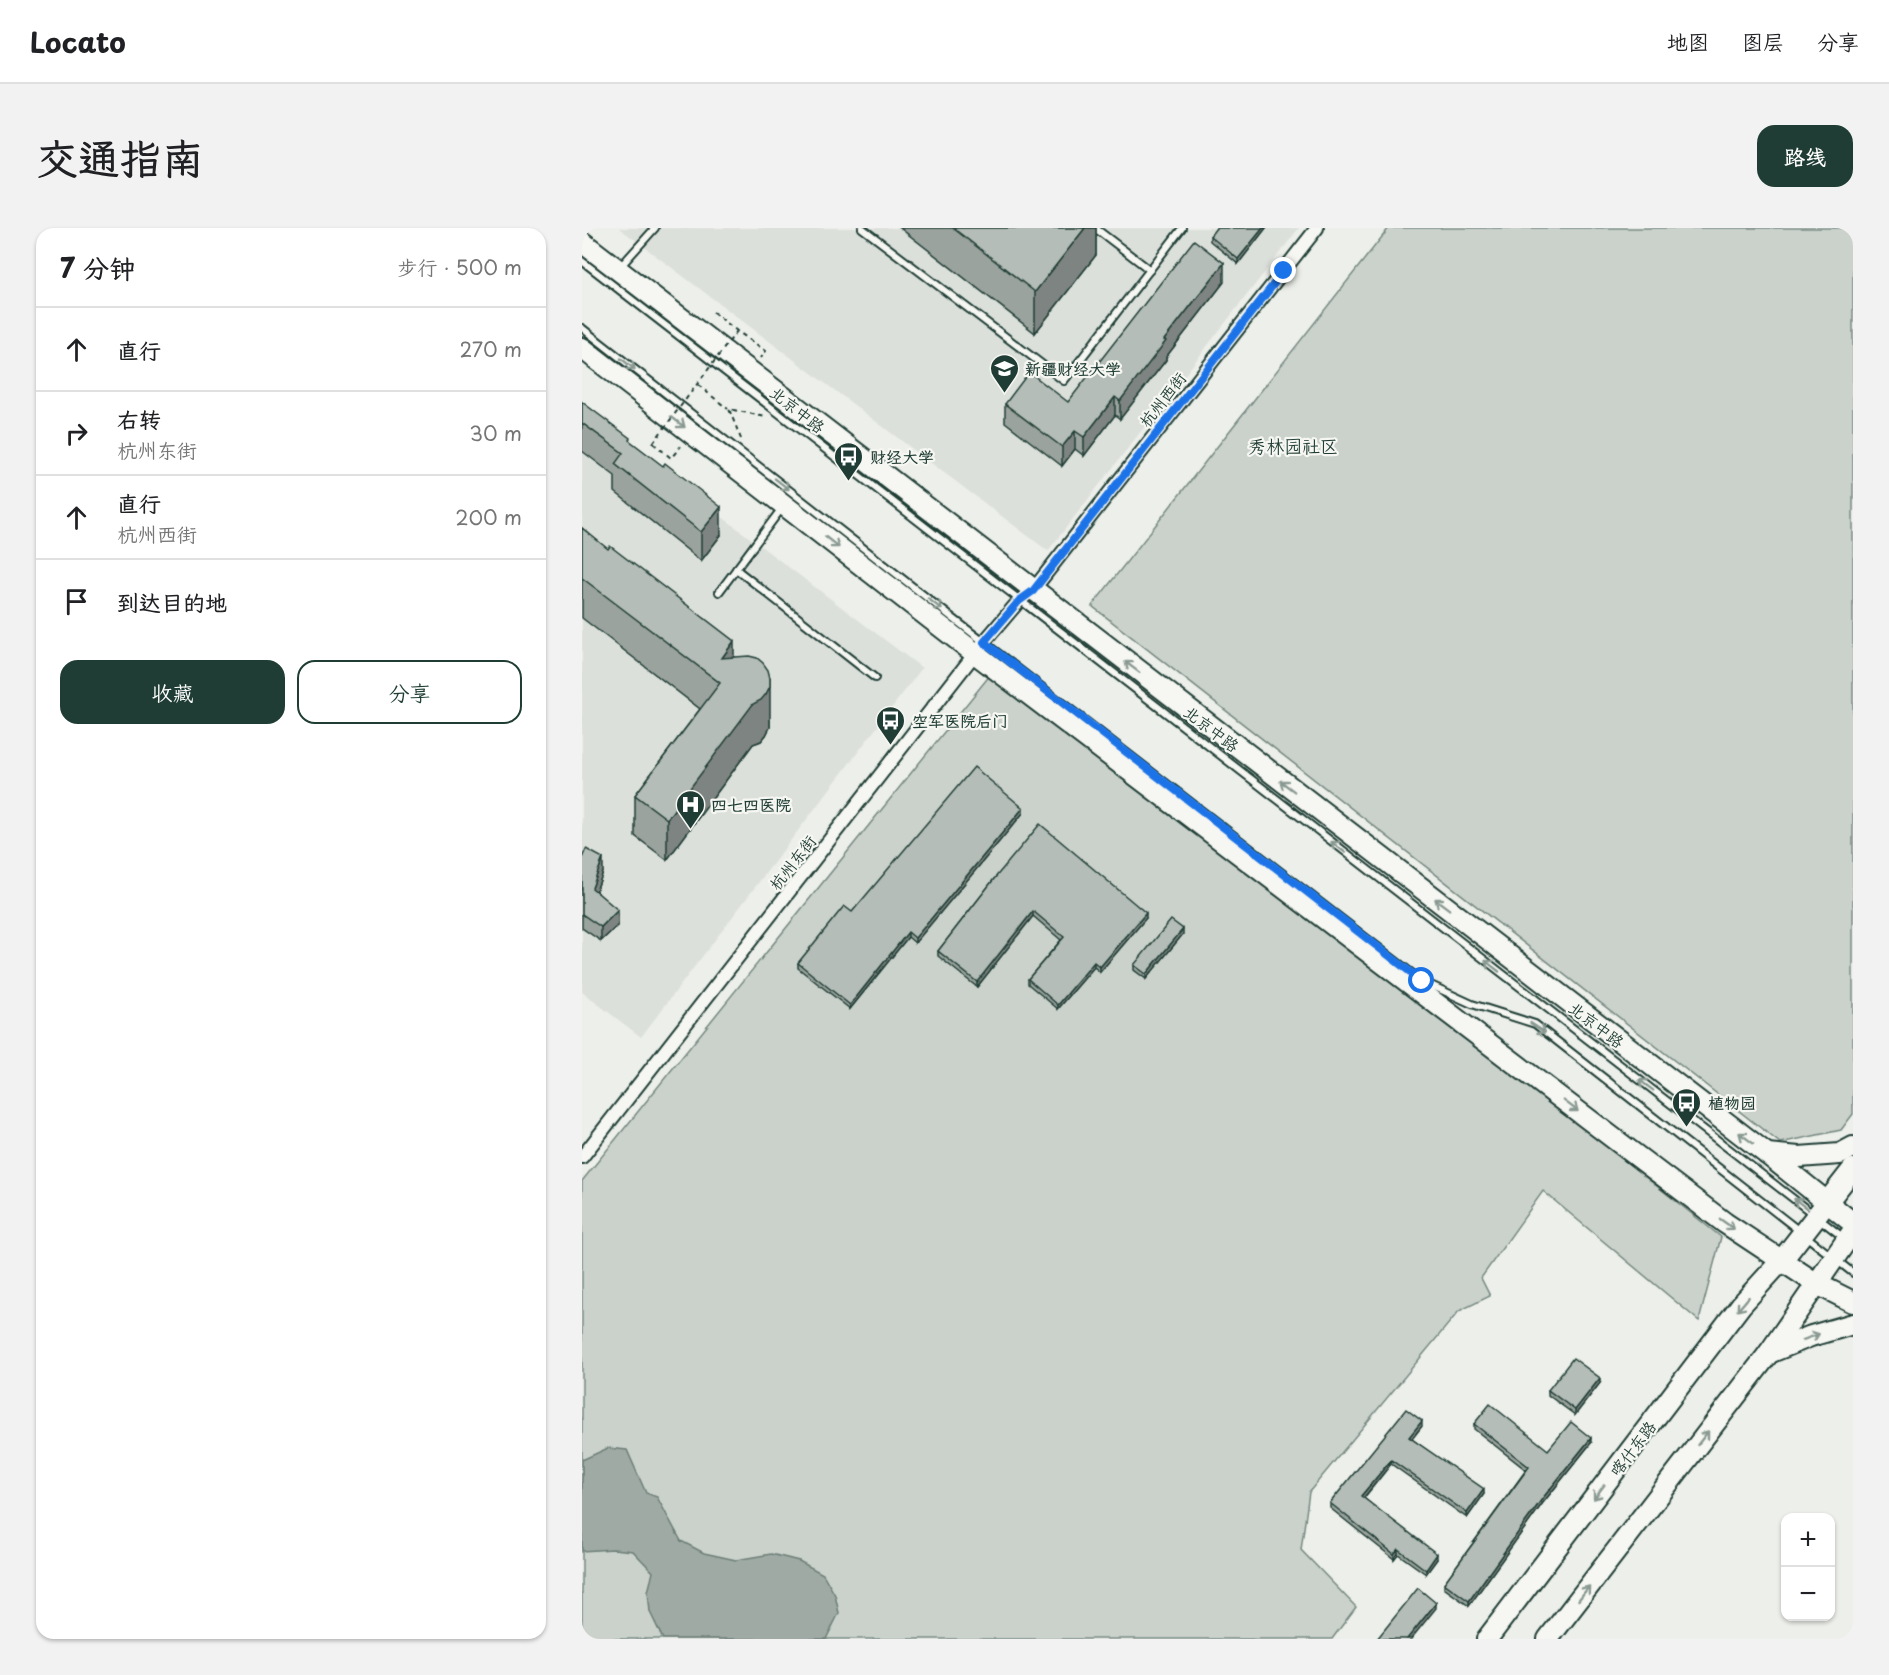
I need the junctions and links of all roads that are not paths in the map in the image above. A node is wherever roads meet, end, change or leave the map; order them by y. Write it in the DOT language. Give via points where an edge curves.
graph roads {
  1 [pos="655,228"];
  2 [pos="862,228"];
  3 [pos="1095,228"];
  4 [pos="1182,228"];
  5 [pos="1317,228"];
  6 [pos="582,242"];
  7 [pos="582,261"];
  8 [pos="618,270"];
  9 [pos="1150,270"];
  10 [pos="582,328"];
  11 [pos="582,348"];
  12 [pos="785,505"];
  13 [pos="736,569"];
  14 [pos="719,592"];
  15 [pos="1026,596"];
  16 [pos="980,648"];
  17 [pos="874,678"];
  18 [pos="1853,1147"];
  19 [pos="1767,1154"];
  20 [pos="582,1157"];
  21 [pos="1853,1169"];
  22 [pos="1842,1225"];
  23 [pos="1802,1234"];
  24 [pos="1834,1258"];
  25 [pos="1789,1265"];
  26 [pos="1853,1273"];
  27 [pos="1817,1284"];
  28 [pos="1853,1302"];
  29 [pos="1853,1324"];
  30 [pos="1769,1353"];
  31 [pos="1487,1639"];
  32 [pos="1548,1639"];
  1 -- 8 [label="lane"];
  2 -- 9 [label="lane" via="1064,381"];
  3 -- 9 [label="lane"];
  4 -- 9 [label="lane"];
  5 -- 15 [label="street, 杭州西街"];
  6 -- 8 [label="main road, 北京中路"];
  7 -- 15 [label="lane"];
  8 -- 15 [label="main road, 北京中路"];
  10 -- 16 [label="lane, one-way"];
  11 -- 12 [label="main road, one-way"];
  12 -- 13 [label="lane"];
  12 -- 16 [label="main road, one-way"];
  13 -- 14 [label="lane"];
  13 -- 17 [label="lane"];
  15 -- 16 [label="street, 杭州东街"];
  19 -- 15 [label="main road, 北京中路, one-way"];
  22 -- 15 [label="lane, one-way"];
  16 -- 20 [label="street, 杭州东街"];
  16 -- 23 [label="lane, one-way" via="1422,981 1472,1004 1534,1024"];
  16 -- 25 [label="main road, one-way" via="1725,1223"];
  18 -- 19 [label="main road" via="1840,1154"];
  19 -- 22 [label="main road, 北京中路"];
  21 -- 22 [label="main road"];
  22 -- 23 [label="main road, 喀什东路"];
  22 -- 24 [label="main road"];
  23 -- 24 [label="lane"];
  23 -- 25 [label="main road, 喀什东路"];
  24 -- 26 [label="lane"];
  24 -- 27 [label="main road"];
  25 -- 27 [label="main road"];
  25 -- 31 [label="main road, 喀什东路, one-way" via="1741,1305"];
  27 -- 28 [label="main road"];
  27 -- 30 [label="main road"];
  30 -- 29 [label="main road, one-way"];
  32 -- 30 [label="main road, one-way"];
}
